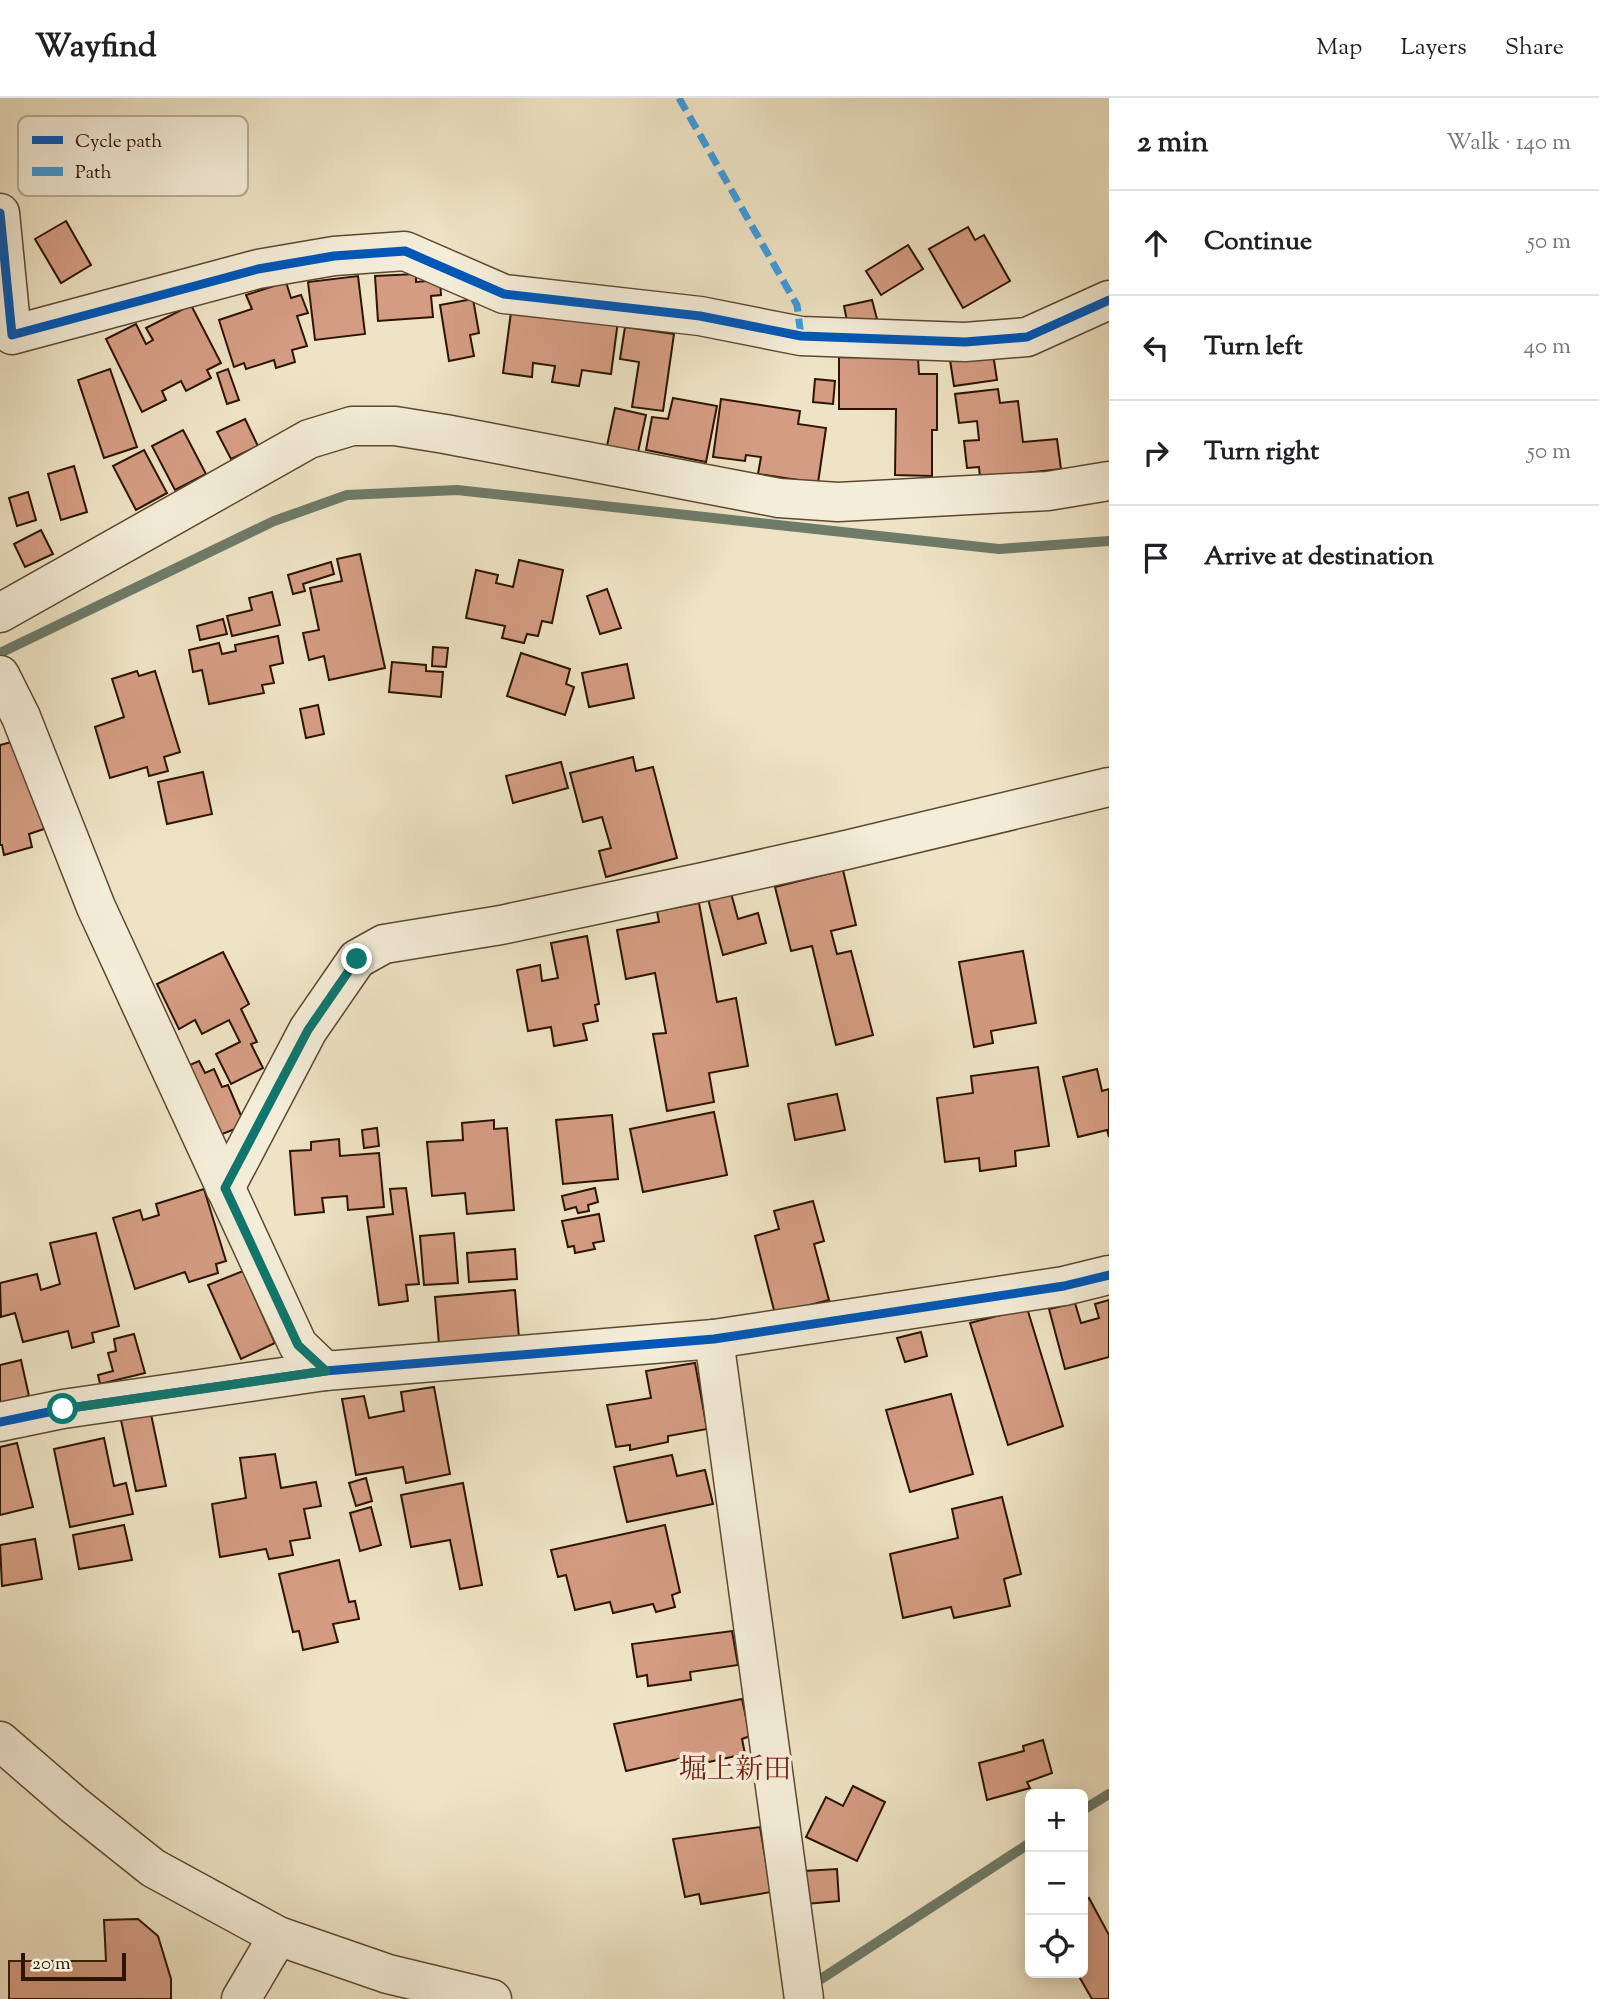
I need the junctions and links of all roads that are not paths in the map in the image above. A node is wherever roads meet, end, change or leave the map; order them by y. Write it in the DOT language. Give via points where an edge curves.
graph roads {
  1 [pos="0,212"];
  2 [pos="1109,300"];
  3 [pos="1109,481"];
  4 [pos="0,613"];
  5 [pos="0,675"];
  6 [pos="1109,787"];
  7 [pos="225,1188"];
  8 [pos="1109,1275"];
  9 [pos="714,1339"];
  10 [pos="326,1371"];
  11 [pos="0,1422"];
  12 [pos="0,1741"];
  13 [pos="278,1936"];
  14 [pos="241,1999"];
  15 [pos="492,1999"];
  16 [pos="804,1999"];
  1 -- 2 [label="street" via="12,335 258,269 334,256 405,251 504,294 701,316 801,336 965,342 1027,337"];
  3 -- 4 [label="street" via="1048,491 961,496 838,502 779,498 420,430 352,426 309,439"];
  5 -- 7 [label="street" via="22,717 96,907"];
  6 -- 7 [label="street" via="703,882 384,944 357,959 308,1030"];
  7 -- 10 [label="street" via="298,1345"];
  8 -- 9 [label="street" via="1064,1286"];
  9 -- 10 [label="street"];
  9 -- 16 [label="street"];
  10 -- 11 [label="street"];
  12 -- 13 [label="street" via="153,1868"];
  13 -- 14 [label="street"];
  13 -- 15 [label="street" via="388,1974"];
}
